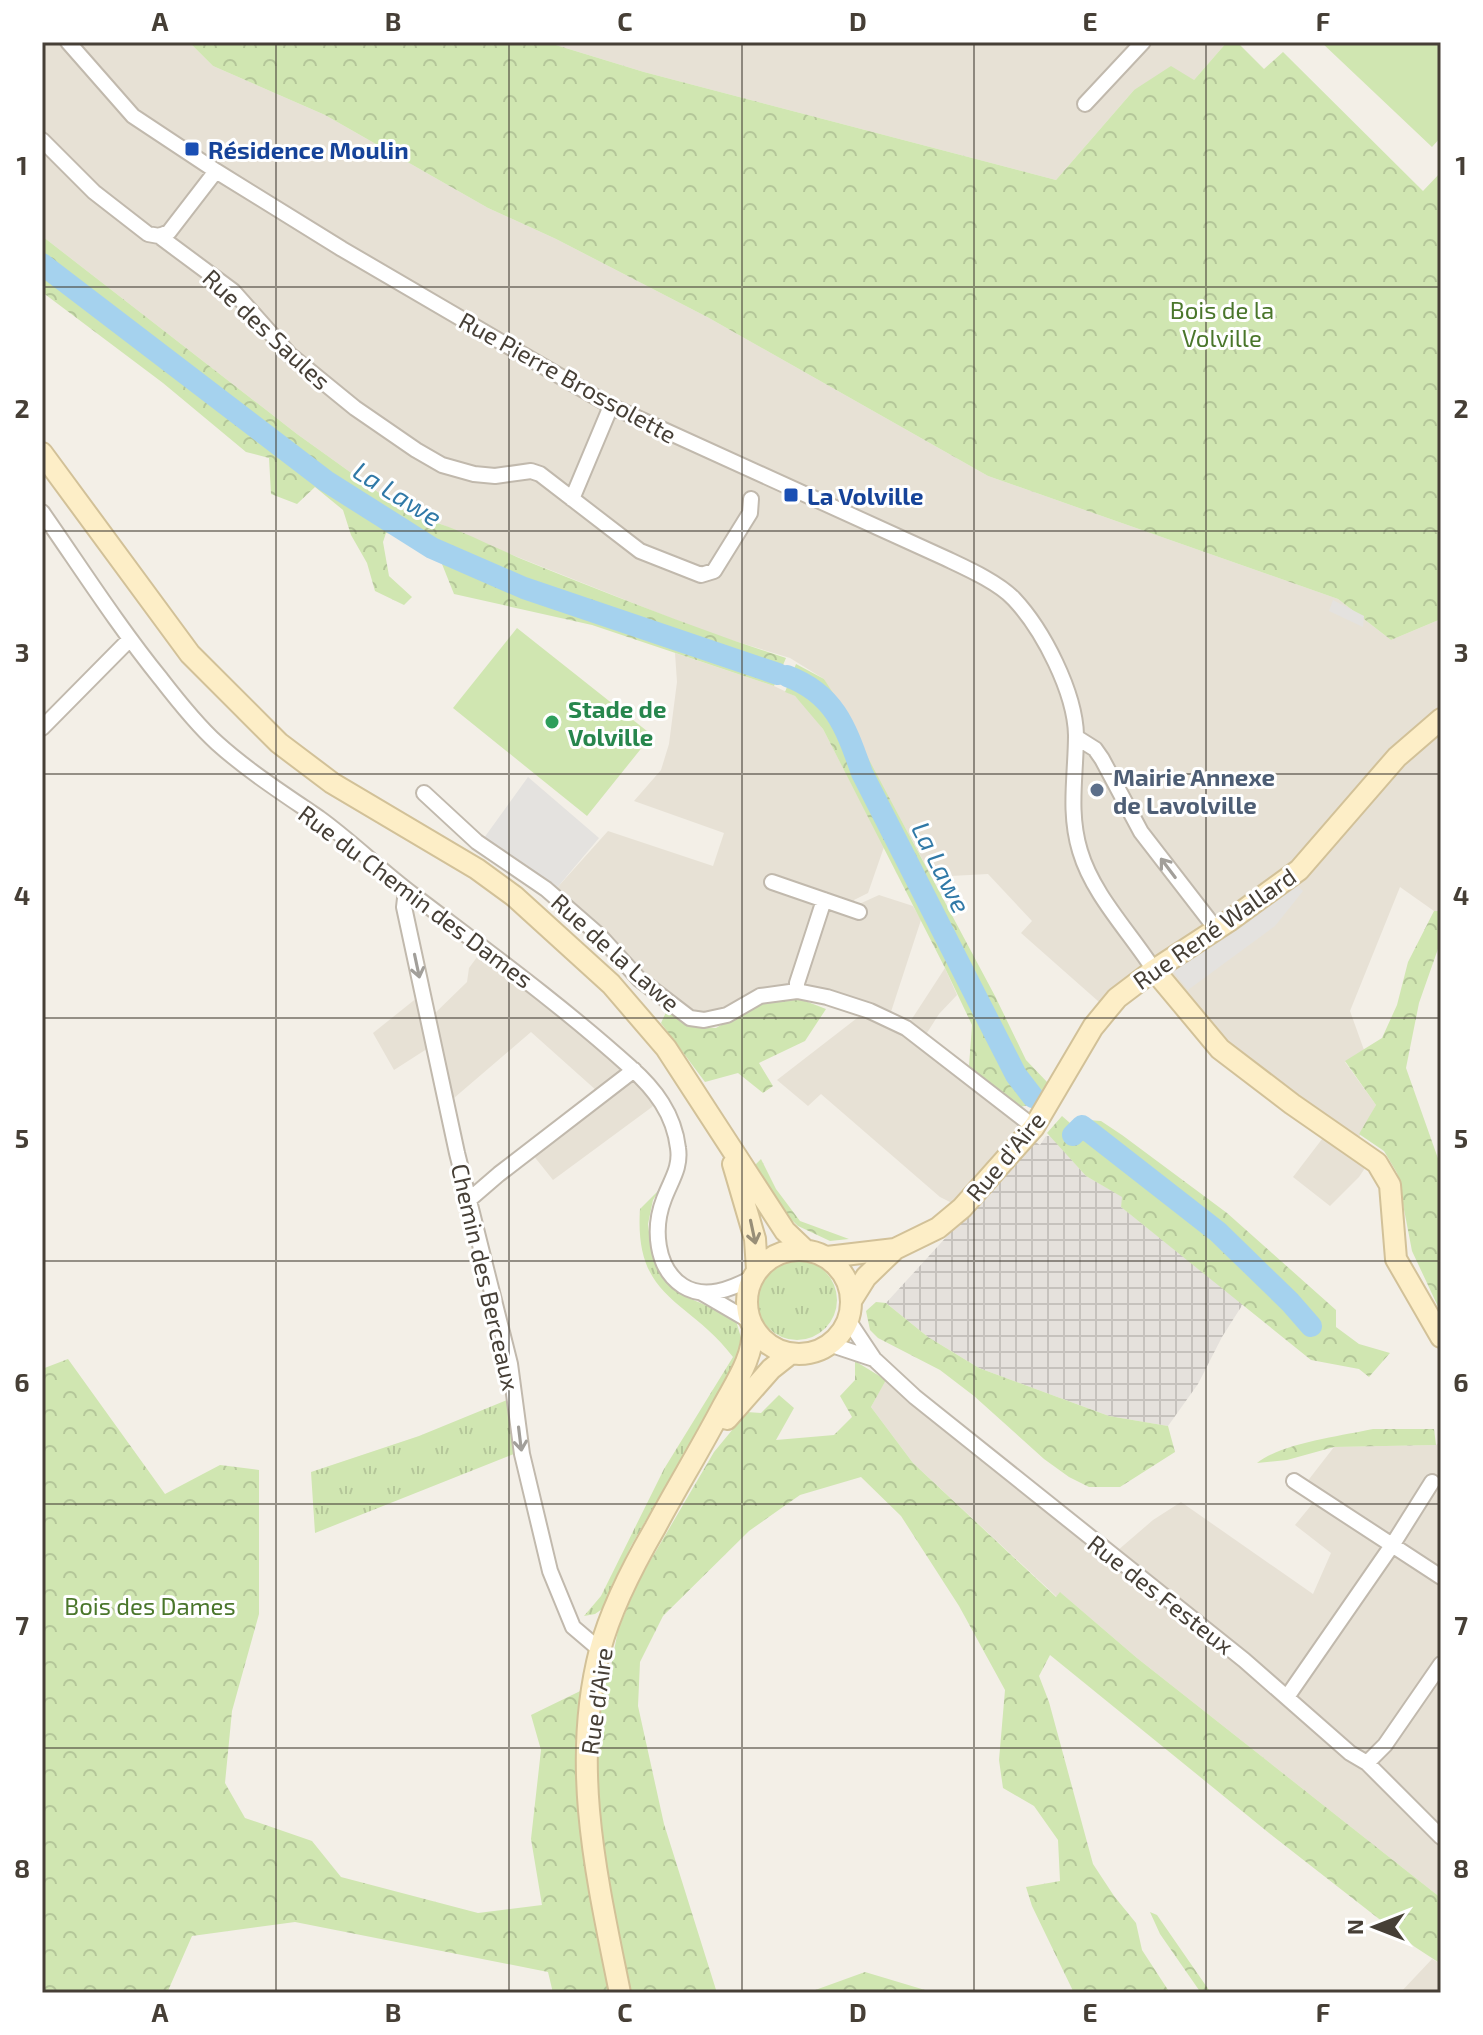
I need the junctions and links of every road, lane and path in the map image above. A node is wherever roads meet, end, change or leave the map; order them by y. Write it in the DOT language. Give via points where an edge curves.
graph roads {
  1 [pos="68,42"];
  2 [pos="1143,42"];
  3 [pos="1085,104"];
  4 [pos="42,140"];
  5 [pos="216,171"];
  6 [pos="159,236"];
  7 [pos="611,406"];
  8 [pos="42,453"];
  9 [pos="572,499"];
  10 [pos="751,499"];
  11 [pos="42,512"];
  12 [pos="129,640"];
  13 [pos="1441,719"];
  14 [pos="42,728"];
  15 [pos="1076,737"];
  16 [pos="424,793"];
  17 [pos="772,882"];
  18 [pos="406,890"];
  19 [pos="824,900"];
  20 [pos="859,912"];
  21 [pos="1216,929"];
  22 [pos="1154,970"];
  23 [pos="797,991"];
  24 [pos="1117,998"];
  25 [pos="634,1070"];
  26 [pos="1034,1127"];
  27 [pos="726,1141"];
  28 [pos="470,1199"];
  29 [pos="895,1249"];
  30 [pos="805,1250"];
  31 [pos="827,1257"];
  32 [pos="754,1274"];
  33 [pos="702,1292"];
  34 [pos="849,1311"];
  35 [pos="751,1324"];
  36 [pos="1441,1337"];
  37 [pos="829,1344"];
  38 [pos="790,1354"];
  39 [pos="874,1359"];
  40 [pos="711,1431"];
  41 [pos="1294,1481"];
  42 [pos="1432,1482"];
  43 [pos="1393,1544"];
  44 [pos="1441,1577"];
  45 [pos="600,1650"];
  46 [pos="1441,1664"];
  47 [pos="1287,1697"];
  48 [pos="1367,1763"];
  49 [pos="1441,1837"];
  50 [pos="620,1993"];
  1 -- 5 [label="street, Rue Pierre Brossolette" via="133,116"];
  2 -- 3 [label="street"];
  4 -- 6 [label="street, Rue des Saules" via="94,192 148,234"];
  5 -- 6 [label="street" via="169,232"];
  5 -- 7 [label="street, Rue Pierre Brossolette"];
  6 -- 9 [label="street, Rue des Saules" via="233,291 290,355 416,450 474,474 531,471"];
  7 -- 9 [label="street"];
  7 -- 15 [label="street, Rue Pierre Brossolette" via="945,558 1013,598 1043,638 1068,693"];
  8 -- 27 [label="main road" via="172,632 229,696 332,783 477,869 559,936 611,984 666,1048"];
  9 -- 10 [label="street" via="640,551 701,575 714,571 750,513"];
  11 -- 12 [label="street, Rue du Chemin des Dames"];
  12 -- 14 [label="street"];
  12 -- 18 [label="street, Rue du Chemin des Dames" via="215,741"];
  13 -- 21 [label="main road, Rue René Wallard" via="1397,757 1299,870"];
  21 -- 15 [label="street, one-way" via="1141,832 1095,749"];
  15 -- 22 [label="street, Rue Pierre Brossolette" via="1072,791 1086,870"];
  16 -- 23 [label="street, Rue de la Lawe" via="477,842 546,889 639,979 690,1018 727,1015 760,996"];
  17 -- 19 [label="street"];
  18 -- 25 [label="street, Rue du Chemin des Dames" via="557,1003"];
  18 -- 28 [label="street, Chemin des Berceaux, one-way" via="404,907"];
  19 -- 20 [label="street"];
  19 -- 23 [label="street"];
  21 -- 22 [label="main road, Rue René Wallard"];
  22 -- 24 [label="main road, Rue René Wallard"];
  22 -- 36 [label="main road" via="1220,1049 1377,1163 1390,1185 1396,1259"];
  23 -- 26 [label="street, Rue de la Lawe" via="863,1009 906,1028"];
  24 -- 26 [label="main road, Rue d'Aire" via="1093,1027"];
  25 -- 28 [label="street"];
  25 -- 33 [label="street, Rue du Chemin des Dames" via="667,1109 678,1147 680,1164 663,1201 657,1244 666,1270 681,1285"];
  26 -- 29 [label="main road, Rue d'Aire" via="962,1208 938,1228"];
  27 -- 30 [label="main road" via="785,1231"];
  27 -- 32 [label="main road, one-way" via="755,1239"];
  28 -- 45 [label="street, Chemin des Berceaux, one-way" via="510,1364 522,1454 550,1571 573,1627"];
  29 -- 31 [label="main road, Rue d'Aire"];
  29 -- 34 [label="main road, Rue d'Aire" via="866,1277"];
  30 -- 31 [label="main road"];
  30 -- 32 [label="main road" via="784,1251"];
  31 -- 34 [label="main road" via="844,1276"];
  32 -- 33 [label="street" via="716,1293"];
  32 -- 35 [label="main road" via="746,1307"];
  33 -- 35 [label="street, Rue du Chemin des Dames"];
  34 -- 37 [label="main road"];
  34 -- 39 [label="street, Rue des Festeux"];
  35 -- 38 [label="main road" via="769,1345"];
  35 -- 40 [label="main road, Rue d'Aire" via="750,1354"];
  37 -- 38 [label="main road" via="811,1353"];
  37 -- 39 [label="street, Rue des Festeux"];
  38 -- 40 [label="main road, Rue d'Aire"];
  39 -- 47 [label="street, Rue des Festeux"];
  40 -- 45 [label="main road, Rue d'Aire" via="624,1587"];
  41 -- 43 [label="street"];
  42 -- 43 [label="street"];
  43 -- 44 [label="street"];
  43 -- 47 [label="street"];
  45 -- 50 [label="main road, Rue d'Aire" via="586,1733 587,1804"];
  46 -- 48 [label="street"];
  47 -- 48 [label="street, Rue des Festeux"];
  48 -- 49 [label="street, Rue des Festeux"];
}
